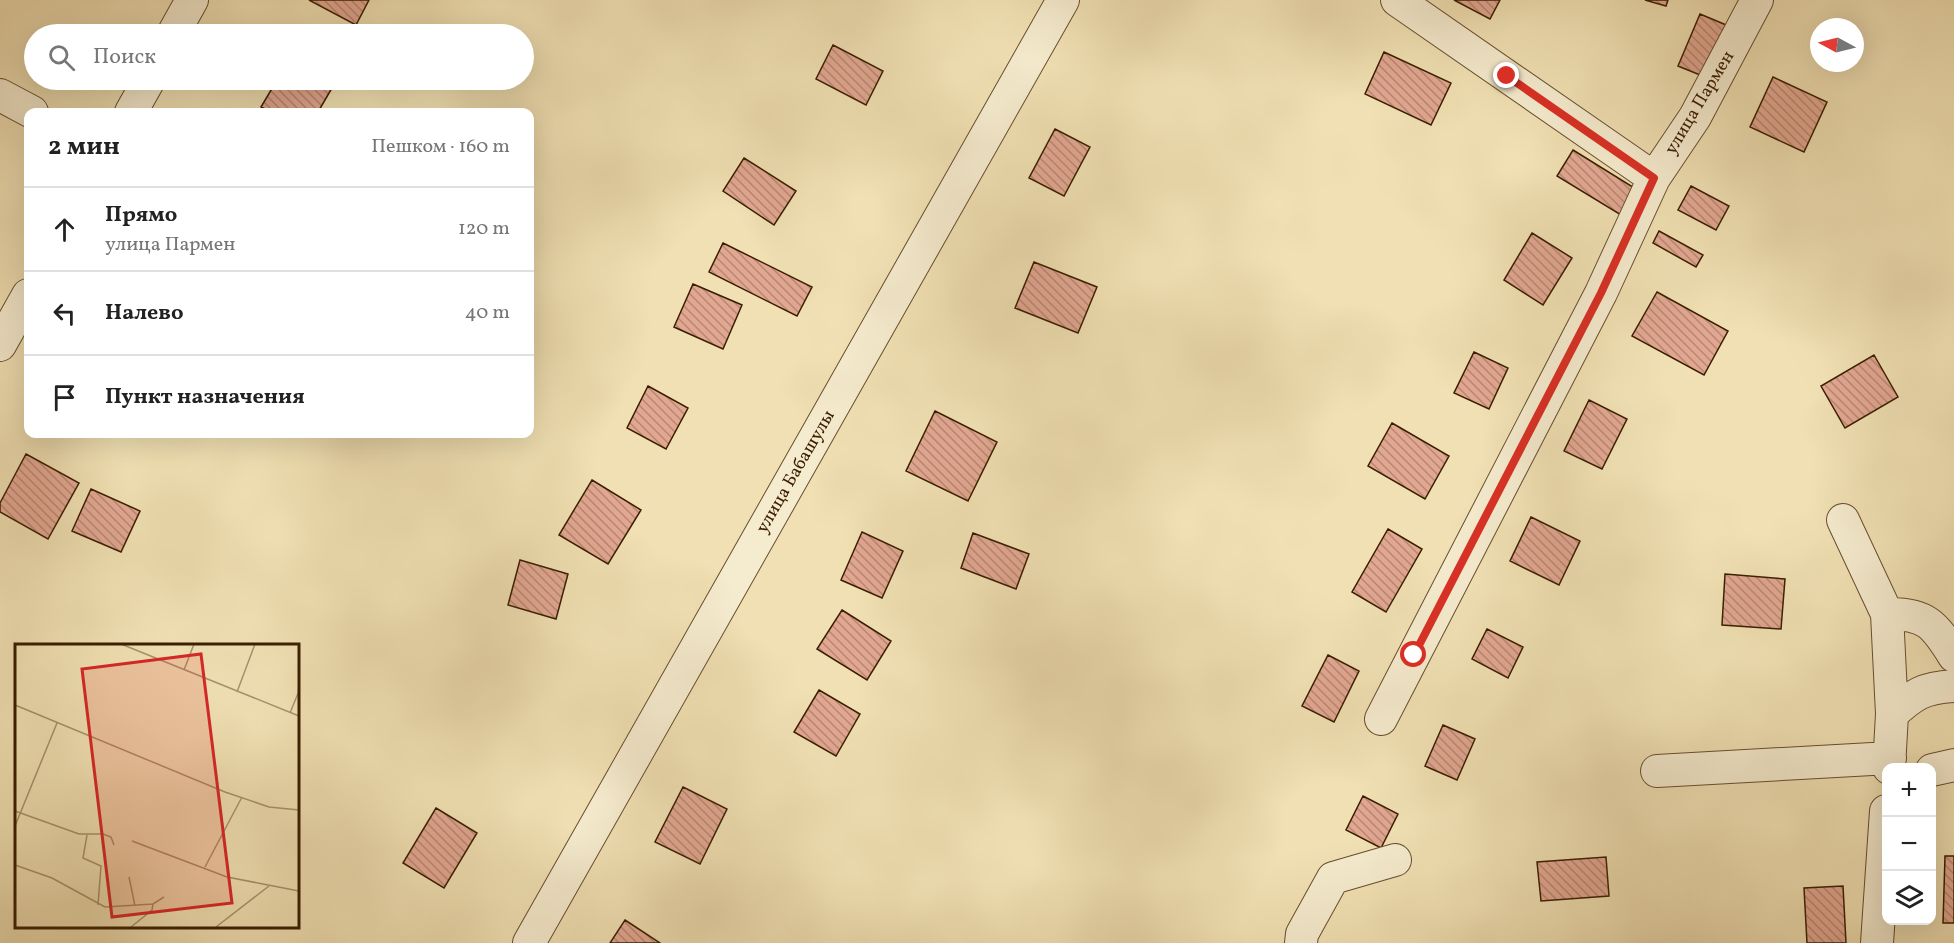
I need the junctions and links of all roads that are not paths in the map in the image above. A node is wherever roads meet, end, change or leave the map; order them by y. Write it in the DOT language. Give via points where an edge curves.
graph roads {
  1 [pos="192,0"];
  2 [pos="1063,0"];
  3 [pos="1397,0"];
  4 [pos="1757,0"];
  5 [pos="179,24"];
  6 [pos="143,90"];
  7 [pos="0,95"];
  8 [pos="24,108"];
  9 [pos="133,108"];
  10 [pos="1654,178"];
  11 [pos="24,302"];
  12 [pos="0,345"];
  13 [pos="1843,519"];
  14 [pos="1887,614"];
  15 [pos="1954,656"];
  16 [pos="1954,686"];
  17 [pos="1892,714"];
  18 [pos="1381,719"];
  19 [pos="1882,763"];
  20 [pos="1889,763"];
  21 [pos="1954,765"];
  22 [pos="1936,769"];
  23 [pos="1657,771"];
  24 [pos="1886,817"];
  25 [pos="1395,860"];
  26 [pos="529,943"];
  27 [pos="1301,943"];
  28 [pos="1876,943"];
  1 -- 5 [label="street"];
  2 -- 26 [label="street, улица Бабашулы"];
  3 -- 10 [label="street"];
  4 -- 10 [label="street, улица Пармен" via="1695,117"];
  6 -- 9 [label="street"];
  7 -- 8 [label="street"];
  10 -- 18 [label="street, улица Пармен" via="1601,293"];
  11 -- 12 [label="street"];
  13 -- 14 [label="street"];
  14 -- 15 [label="street" via="1908,615 1927,622 1937,629"];
  14 -- 17 [label="street"];
  16 -- 17 [label="street" via="1913,694"];
  17 -- 20 [label="street"];
  19 -- 23 [label="street"];
  21 -- 22 [label="street"];
  24 -- 28 [label="street"];
  25 -- 27 [label="street" via="1333,878 1302,934"];
}
